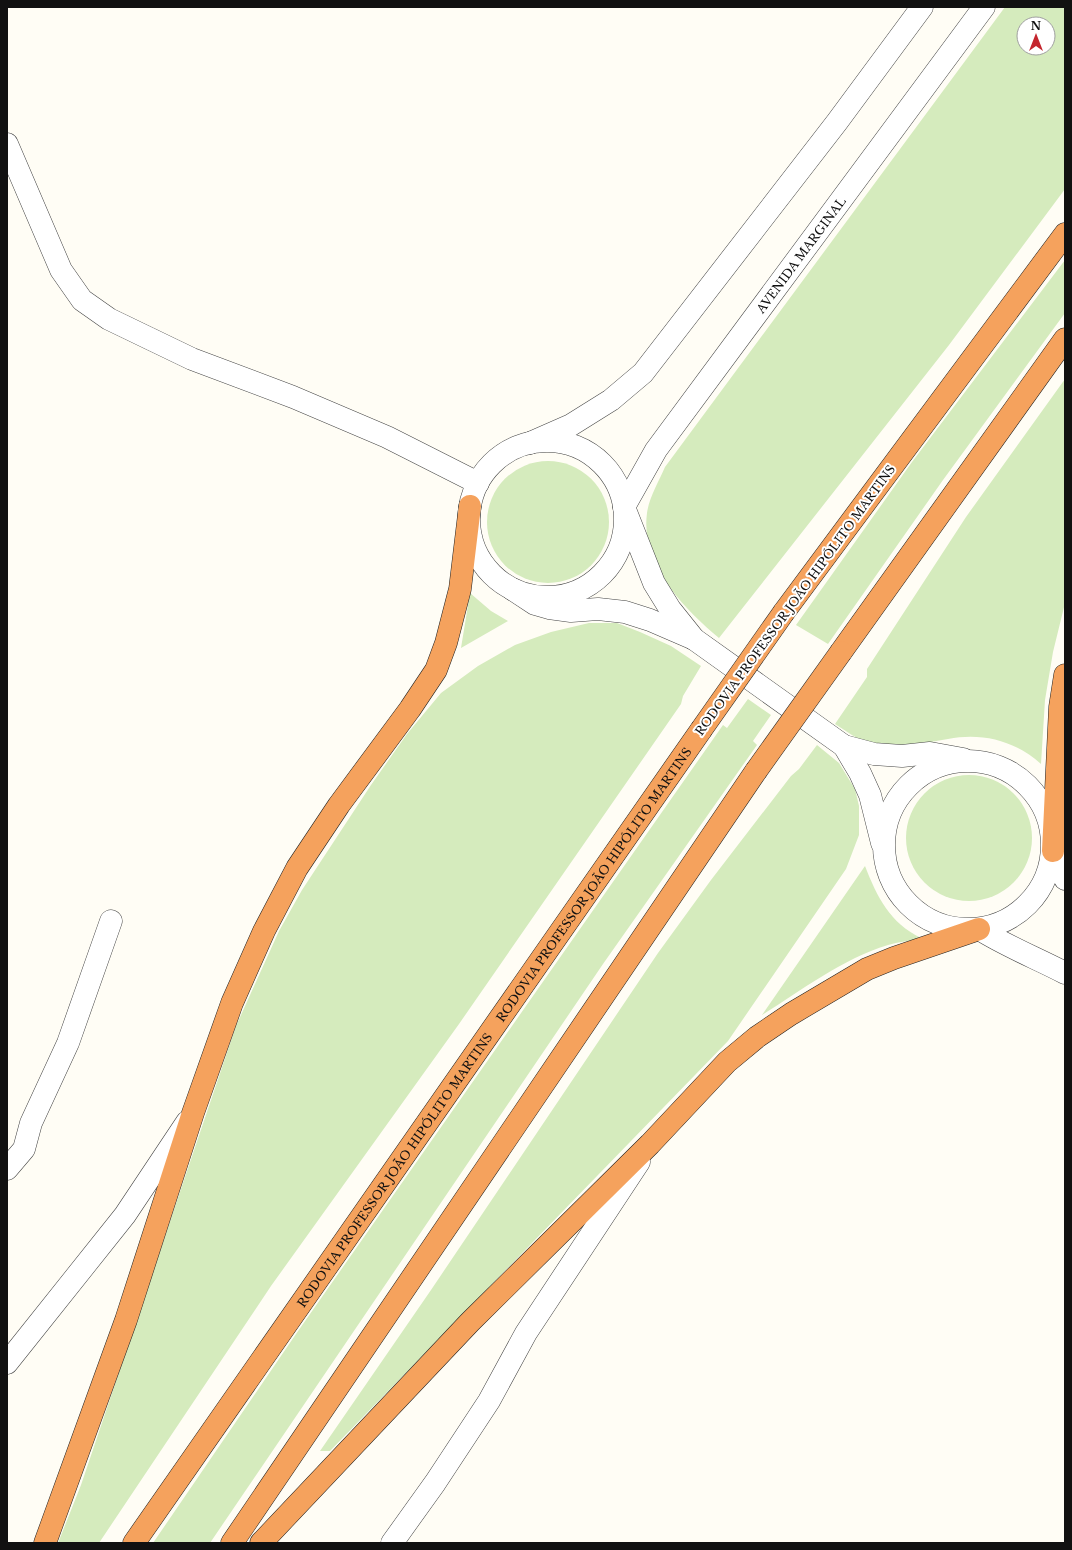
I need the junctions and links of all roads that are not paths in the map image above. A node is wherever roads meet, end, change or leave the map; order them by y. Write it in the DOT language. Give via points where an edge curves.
graph roads {
  1 [pos="922,7"];
  2 [pos="984,7"];
  3 [pos="7,144"];
  4 [pos="1065,234"];
  5 [pos="1065,339"];
  6 [pos="530,443"];
  7 [pos="478,483"];
  8 [pos="470,506"];
  9 [pos="624,507"];
  10 [pos="512,589"];
  11 [pos="694,639"];
  12 [pos="1065,675"];
  13 [pos="844,746"];
  14 [pos="976,761"];
  15 [pos="1053,851"];
  16 [pos="884,852"];
  17 [pos="1065,879"];
  18 [pos="111,921"];
  19 [pos="979,929"];
  20 [pos="1065,973"];
  21 [pos="193,1113"];
  22 [pos="650,1144"];
  23 [pos="7,1169"];
  24 [pos="7,1364"];
  25 [pos="45,1543"];
  26 [pos="134,1543"];
  27 [pos="232,1543"];
  28 [pos="261,1543"];
  29 [pos="392,1543"];
  1 -- 6 [label="street" via="837,122 643,373 611,400 571,425"];
  2 -- 9 [label="street, AVENIDA MARGINAL" via="656,450"];
  3 -- 7 [label="street" via="62,270 82,300 109,319 192,359 293,397 387,437"];
  4 -- 26 [label="highway, RODOVIA PROFESSOR JOÃO HIPÓLITO MARTINS, bridge" via="784,612"];
  5 -- 27 [label="highway, bridge" via="756,771"];
  6 -- 7 [label="street" via="509,451 491,465"];
  6 -- 9 [label="street" via="550,441 570,444 589,453 604,466 616,482"];
  7 -- 8 [label="street"];
  8 -- 10 [label="street" via="469,526 473,545 483,563 496,578"];
  8 -- 21 [label="highway" via="460,589 436,670 297,868 264,931 232,1003"];
  9 -- 10 [label="street" via="625,527 620,548 607,569 588,585 564,595 546,596"];
  9 -- 11 [label="street" via="654,583 670,609"];
  10 -- 11 [label="street" via="535,604 549,608 624,612"];
  11 -- 13 [label="street"];
  12 -- 15 [label="highway" via="1060,707"];
  13 -- 14 [label="street" via="874,754 902,756 930,753"];
  13 -- 16 [label="street" via="870,795"];
  14 -- 15 [label="street" via="1001,768 1023,781 1036,796 1050,824"];
  14 -- 16 [label="street" via="947,764 921,776 900,797 887,823"];
  15 -- 17 [label="street"];
  15 -- 19 [label="street" via="1045,880 1029,904 1006,921"];
  16 -- 19 [label="street" via="889,875 900,895 916,911 942,925 957,929"];
  18 -- 23 [label="street" via="68,1043 31,1123 24,1148"];
  19 -- 20 [label="street" via="998,941"];
  19 -- 22 [label="highway" via="867,969 790,1014 727,1062"];
  21 -- 24 [label="street" via="125,1215"];
  21 -- 25 [label="highway" via="126,1320"];
  22 -- 28 [label="highway" via="470,1322"];
  22 -- 29 [label="street" via="526,1333 489,1401"];
}
